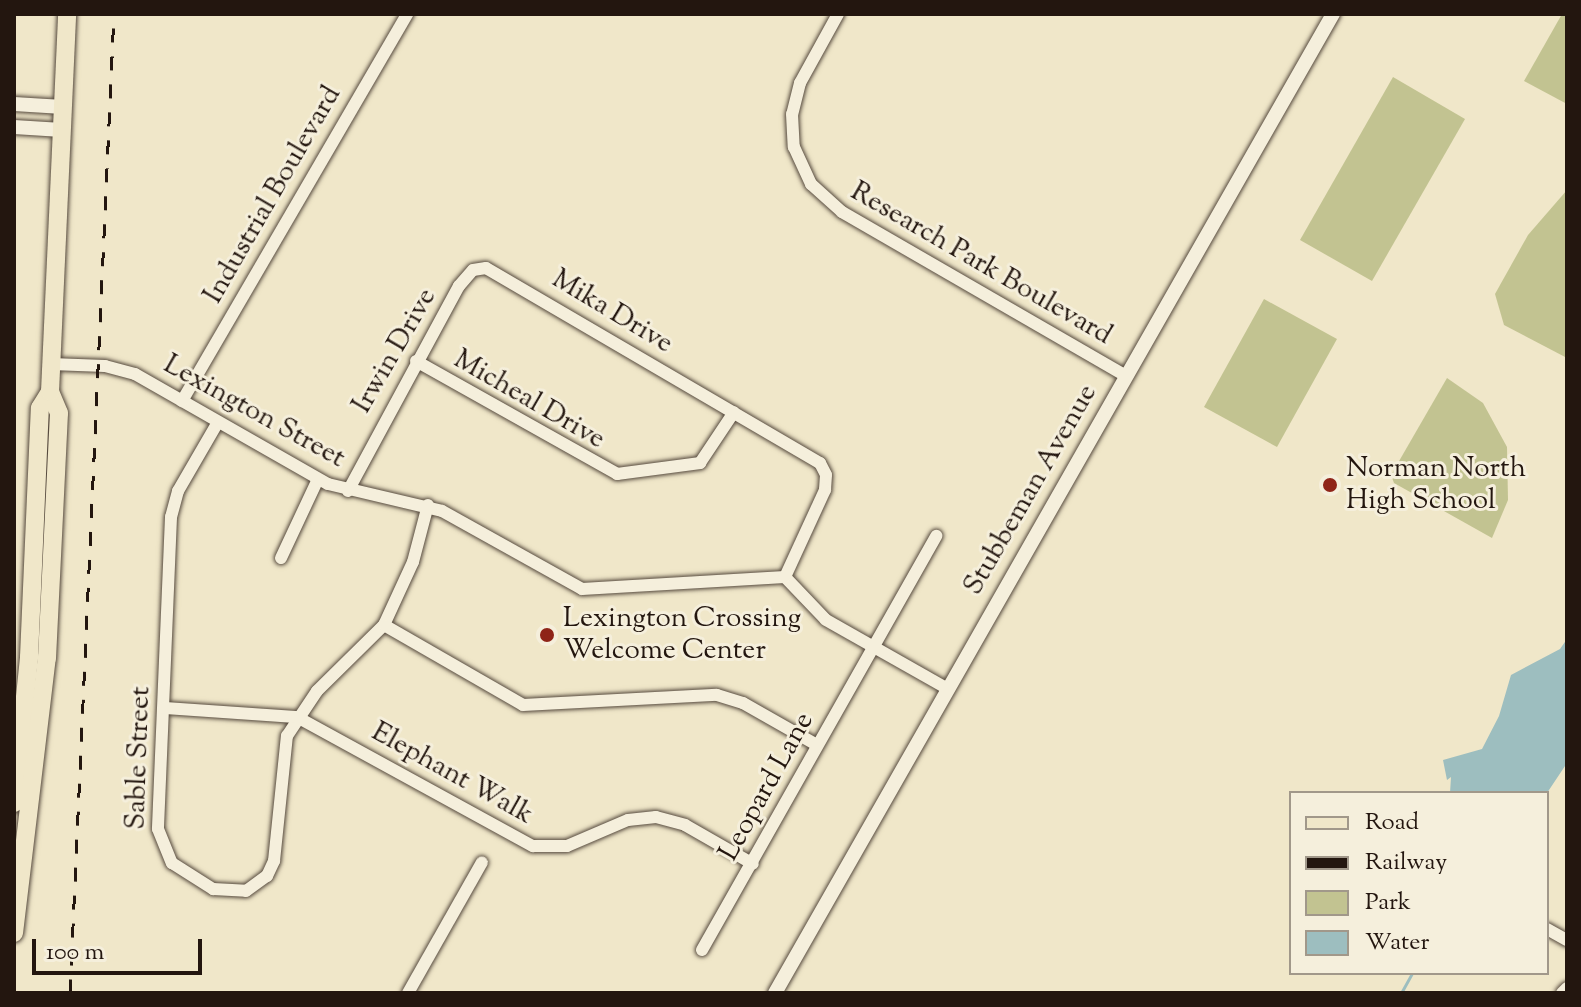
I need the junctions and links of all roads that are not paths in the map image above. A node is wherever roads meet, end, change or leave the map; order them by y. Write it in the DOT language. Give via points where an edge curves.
graph roads {
  1 [pos="67,14"];
  2 [pos="407,14"];
  3 [pos="838,14"];
  4 [pos="1333,14"];
  5 [pos="14,104"];
  6 [pos="63,107"];
  7 [pos="14,127"];
  8 [pos="62,130"];
  9 [pos="464,278"];
  10 [pos="416,361"];
  11 [pos="51,364"];
  12 [pos="1126,376"];
  13 [pos="50,392"];
  14 [pos="182,401"];
  15 [pos="734,412"];
  16 [pos="218,422"];
  17 [pos="318,479"];
  18 [pos="348,491"];
  19 [pos="428,505"];
  20 [pos="936,536"];
  21 [pos="281,558"];
  22 [pos="785,577"];
  23 [pos="384,625"];
  24 [pos="873,647"];
  25 [pos="948,689"];
  26 [pos="164,708"];
  27 [pos="297,717"];
  28 [pos="817,745"];
  29 [pos="14,803"];
  30 [pos="482,862"];
  31 [pos="753,864"];
  32 [pos="1549,930"];
  33 [pos="14,933"];
  34 [pos="1567,940"];
  35 [pos="702,950"];
  36 [pos="1567,988"];
  37 [pos="408,993"];
  38 [pos="775,993"];
  39 [pos="1562,993"];
  1 -- 6 [label="main road"];
  2 -- 14 [label="street, Industrial Boulevard"];
  3 -- 12 [label="street, Research Park Boulevard" via="800,83 792,114 794,147 811,184 842,212"];
  4 -- 12 [label="street, Stubbeman Avenue"];
  5 -- 6 [label="street"];
  6 -- 8 [label="main road"];
  7 -- 8 [label="street"];
  8 -- 11 [label="main road"];
  9 -- 10 [label="street, Irwin Drive"];
  9 -- 15 [label="street, Mika Drive" via="478,268 495,270"];
  10 -- 15 [label="street, Micheal Drive" via="609,473 700,463"];
  10 -- 18 [label="street, Irwin Drive"];
  11 -- 13 [label="main road"];
  11 -- 14 [label="street, Lexington Street" via="124,371"];
  12 -- 25 [label="street, Stubbeman Avenue"];
  13 -- 29 [label="main road" via="40,408 29,657"];
  13 -- 33 [label="main road" via="59,413 47,658"];
  14 -- 16 [label="street, Lexington Street"];
  15 -- 22 [label="street, Mika Drive" via="814,458 826,475 825,490"];
  16 -- 17 [label="street, Lexington Street"];
  16 -- 26 [label="street, Sable Street" via="178,491 171,517"];
  17 -- 18 [label="street, Lexington Street"];
  17 -- 21 [label="street"];
  18 -- 19 [label="street, Lexington Street"];
  19 -- 22 [label="street, Lexington Street" via="582,589"];
  19 -- 23 [label="street, Sable Street" via="413,562"];
  20 -- 24 [label="street, Leopard Lane"];
  22 -- 24 [label="street" via="815,612"];
  23 -- 27 [label="street, Sable Street"];
  23 -- 28 [label="street" via="523,705 717,695 743,703"];
  24 -- 25 [label="street"];
  24 -- 28 [label="street, Leopard Lane"];
  25 -- 38 [label="street, Stubbeman Avenue"];
  26 -- 27 [label="street, Elephant Walk"];
  26 -- 27 [label="street, Sable Street" via="161,848 179,870 224,892 253,888 271,868 282,749"];
  27 -- 31 [label="street, Elephant Walk" via="533,846 567,846 620,823 656,817 685,825"];
  28 -- 31 [label="street, Leopard Lane"];
  30 -- 37 [label="street"];
  31 -- 35 [label="street, Leopard Lane"];
  32 -- 34 [label="street"];
  36 -- 39 [label="street"];
}
